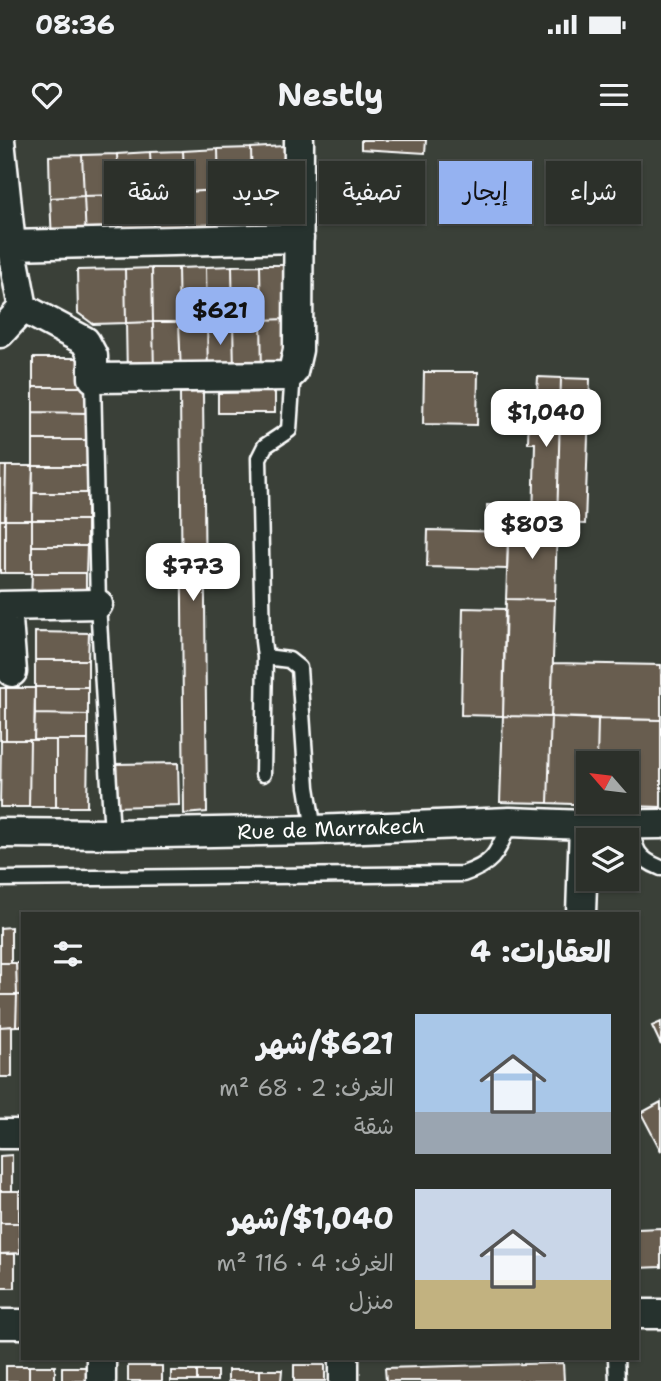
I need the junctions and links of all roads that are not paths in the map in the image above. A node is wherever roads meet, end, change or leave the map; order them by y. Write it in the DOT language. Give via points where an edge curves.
graph roads {
  1 [pos="0,140"];
  2 [pos="299,140"];
  3 [pos="299,238"];
  4 [pos="5,240"];
  5 [pos="23,308"];
  6 [pos="0,333"];
  7 [pos="293,372"];
  8 [pos="93,378"];
  9 [pos="98,604"];
  10 [pos="4,606"];
  11 [pos="265,657"];
  12 [pos="12,672"];
  13 [pos="263,774"];
  14 [pos="510,822"];
  15 [pos="661,824"];
  16 [pos="584,825"];
  17 [pos="631,825"];
  18 [pos="314,830"];
  19 [pos="0,833"];
  20 [pos="112,834"];
  21 [pos="661,868"];
  22 [pos="0,879"];
  23 [pos="581,912"];
  24 [pos="0,1134"];
  25 [pos="21,1134"];
  26 [pos="639,1314"];
  27 [pos="661,1314"];
  28 [pos="0,1324"];
  29 [pos="21,1324"];
  30 [pos="101,1360"];
  31 [pos="344,1360"];
  32 [pos="616,1360"];
  33 [pos="101,1381"];
  34 [pos="344,1381"];
  35 [pos="617,1381"];
  1 -- 4 [label="street"];
  2 -- 3 [label="street"];
  3 -- 4 [label="street"];
  3 -- 7 [label="street" via="298,350"];
  4 -- 5 [label="street"];
  5 -- 6 [label="street"];
  5 -- 8 [label="street" via="85,341 93,356"];
  7 -- 8 [label="street" via="282,378"];
  7 -- 11 [label="lane" via="289,430 265,446 259,458"];
  8 -- 9 [label="lane"];
  9 -- 10 [label="street"];
  9 -- 20 [label="lane"];
  10 -- 12 [label="street"];
  11 -- 13 [label="lane"];
  11 -- 18 [label="lane" via="289,660 299,668"];
  14 -- 16 [label="street, Rue de Marrakech"];
  14 -- 18 [label="street, Rue de Marrakech"];
  14 -- 22 [label="lane" via="497,852 483,868 463,874"];
  15 -- 17 [label="street, Rue de Marrakech"];
  16 -- 17 [label="street, Rue de Marrakech"];
  16 -- 23 [label="street"];
  17 -- 21 [label="lane" via="635,848 645,862"];
  18 -- 20 [label="street, Rue de Marrakech"];
  19 -- 20 [label="street, Rue de Marrakech"];
  24 -- 25 [label="street"];
  26 -- 27 [label="street"];
  28 -- 29 [label="street"];
  30 -- 33 [label="street"];
  31 -- 34 [label="street"];
  32 -- 35 [label="lane"];
}
